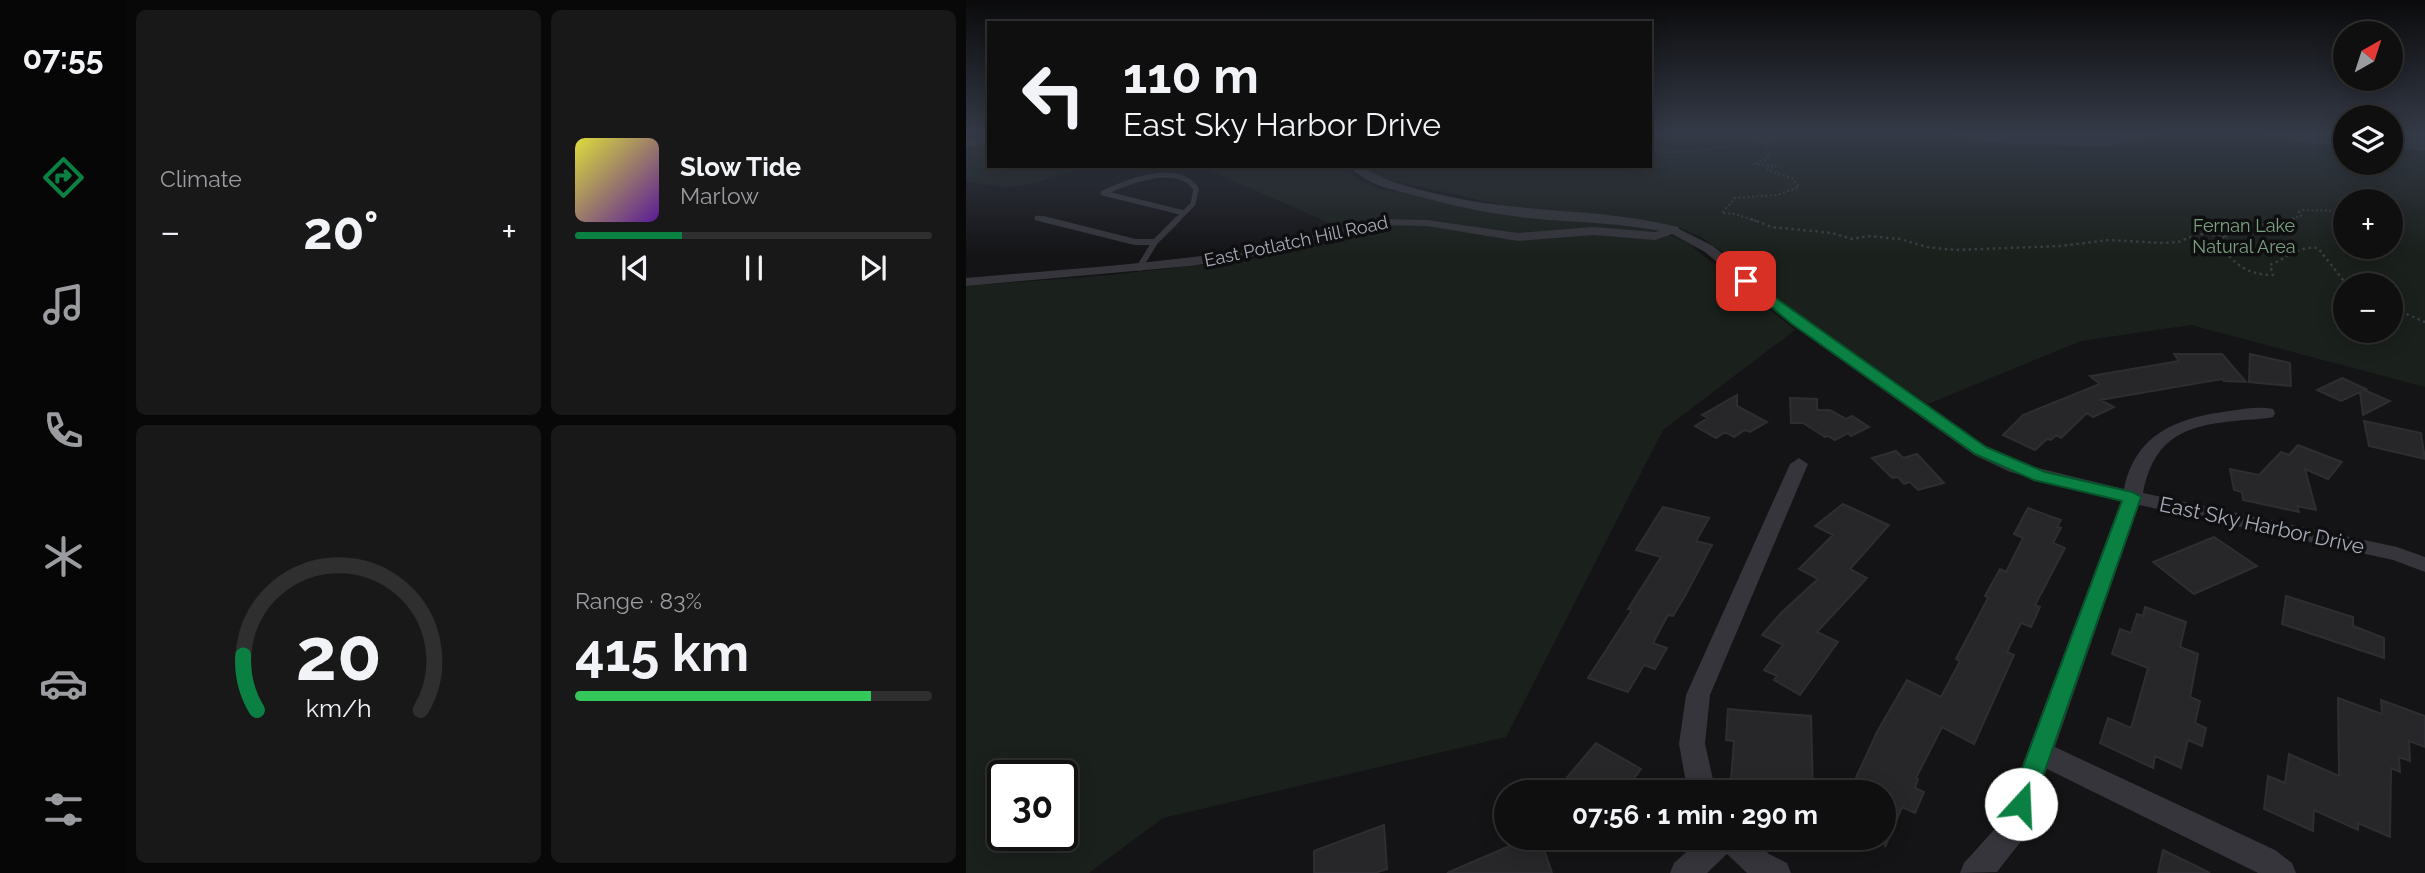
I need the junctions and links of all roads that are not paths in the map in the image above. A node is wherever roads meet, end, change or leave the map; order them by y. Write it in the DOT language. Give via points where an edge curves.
graph roads {
  1 [pos="1172,175"];
  2 [pos="1177,175"];
  3 [pos="1364,175"];
  4 [pos="1184,213"];
  5 [pos="1037,218"];
  6 [pos="1673,230"];
  7 [pos="1156,242"];
  8 [pos="1139,268"];
  9 [pos="966,282"];
  10 [pos="2267,413"];
  11 [pos="1800,464"];
  12 [pos="2132,497"];
  13 [pos="2425,565"];
  14 [pos="2040,753"];
  15 [pos="1698,780"];
  16 [pos="1710,850"];
  17 [pos="1744,850"];
  18 [pos="1685,873"];
  19 [pos="1776,873"];
  20 [pos="1975,873"];
  21 [pos="2281,873"];
  1 -- 4 [label="lane" via="1103,193"];
  2 -- 4 [label="lane" via="1194,185 1196,197"];
  3 -- 6 [label="street, East Potlatch Hill Road" via="1386,185 1483,206 1638,222"];
  4 -- 7 [label="lane"];
  5 -- 7 [label="lane" via="1135,242"];
  6 -- 8 [label="street, East Potlatch Hill Road" via="1655,236 1594,231 1518,237 1427,223 1378,222 1275,249"];
  6 -- 12 [label="street, East Sky Harbor Drive" via="1709,249 1788,315 1980,451 2040,476"];
  7 -- 8 [label="lane"];
  8 -- 9 [label="street, East Potlatch Hill Road"];
  10 -- 12 [label="street" via="2223,416 2169,434 2140,466"];
  11 -- 15 [label="street" via="1699,695 1690,750"];
  12 -- 13 [label="street, East Sky Harbor Drive" via="2397,554"];
  12 -- 14 [label="street"];
  14 -- 20 [label="street" via="2012,830"];
  14 -- 21 [label="street" via="2265,860"];
  16 -- 18 [label="street"];
  17 -- 19 [label="street"];
}
